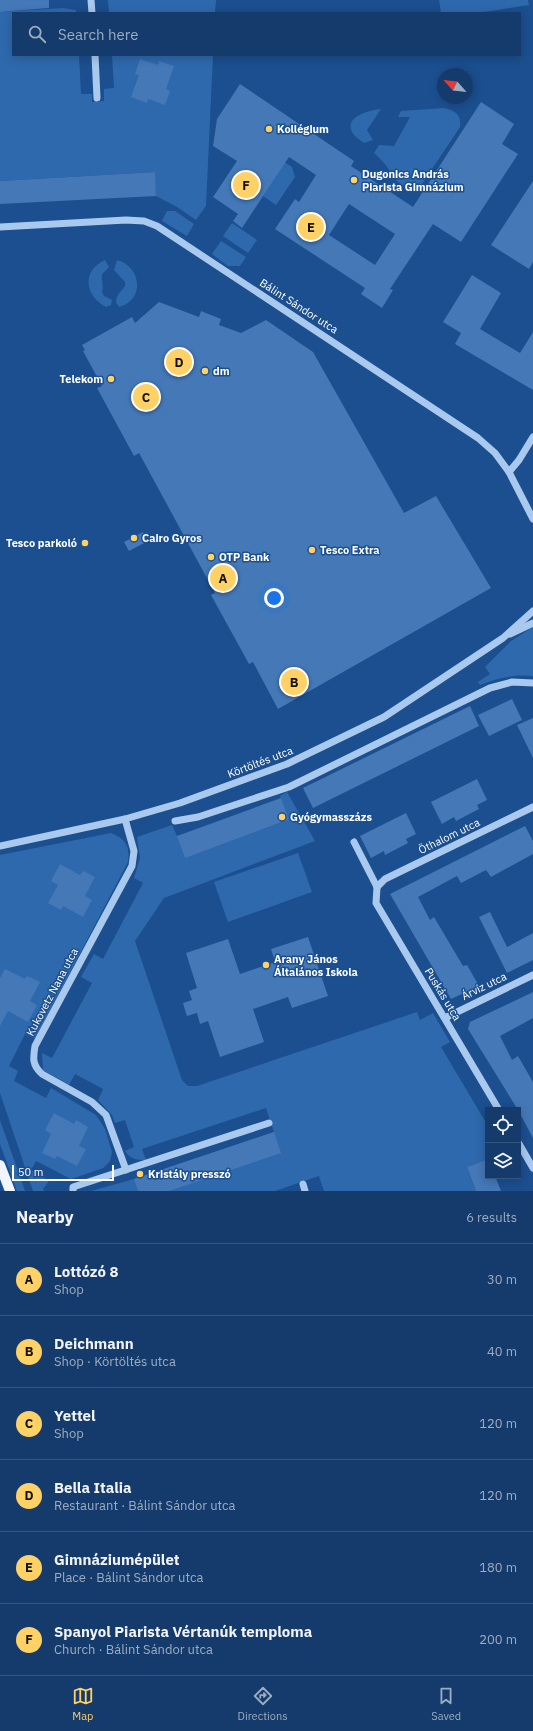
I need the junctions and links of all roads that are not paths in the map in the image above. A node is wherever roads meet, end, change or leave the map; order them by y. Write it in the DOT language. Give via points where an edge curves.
graph roads {
  1 [pos="92,0"];
  2 [pos="92,12"];
  3 [pos="95,56"];
  4 [pos="97,98"];
  5 [pos="0,227"];
  6 [pos="533,437"];
  7 [pos="510,472"];
  8 [pos="533,518"];
  9 [pos="533,611"];
  10 [pos="533,623"];
  11 [pos="503,638"];
  12 [pos="533,683"];
  13 [pos="533,807"];
  14 [pos="125,819"];
  15 [pos="175,821"];
  16 [pos="354,842"];
  17 [pos="0,846"];
  18 [pos="377,887"];
  19 [pos="533,975"];
  20 [pos="445,1018"];
  21 [pos="497,1107"];
  22 [pos="269,1123"];
  23 [pos="519,1143"];
  24 [pos="0,1165"];
  25 [pos="533,1168"];
  26 [pos="126,1170"];
  27 [pos="10,1191"];
  28 [pos="73,1191"];
  1 -- 2 [label="street"];
  3 -- 4 [label="street"];
  5 -- 7 [label="street, Bálint Sándor utca" via="126,220 144,221 157,226 478,438 495,453"];
  6 -- 7 [label="street"];
  7 -- 8 [label="street, Bálint Sándor utca"];
  9 -- 11 [label="street, Körtöltés utca"];
  10 -- 11 [label="street, Körtöltés utca"];
  11 -- 14 [label="street, Körtöltés utca" via="384,717 340,739 262,774"];
  12 -- 15 [label="street" via="512,682 490,688 289,786 198,817"];
  13 -- 18 [label="street, Öthalom utca" via="385,879"];
  14 -- 17 [label="street, Körtöltés utca"];
  14 -- 26 [label="street, Kukovetz Nana utca" via="134,851 132,866 35,1046 32,1060 35,1068 42,1074 92,1102 106,1115"];
  16 -- 18 [label="street"];
  18 -- 20 [label="street, Puskás utca" via="376,903"];
  19 -- 20 [label="street, Árvíz utca"];
  20 -- 21 [label="street, Puskás utca"];
  22 -- 26 [label="street"];
  23 -- 25 [label="street"];
  24 -- 27 [label="main road"];
  26 -- 28 [label="street" via="73,1187"];
}
